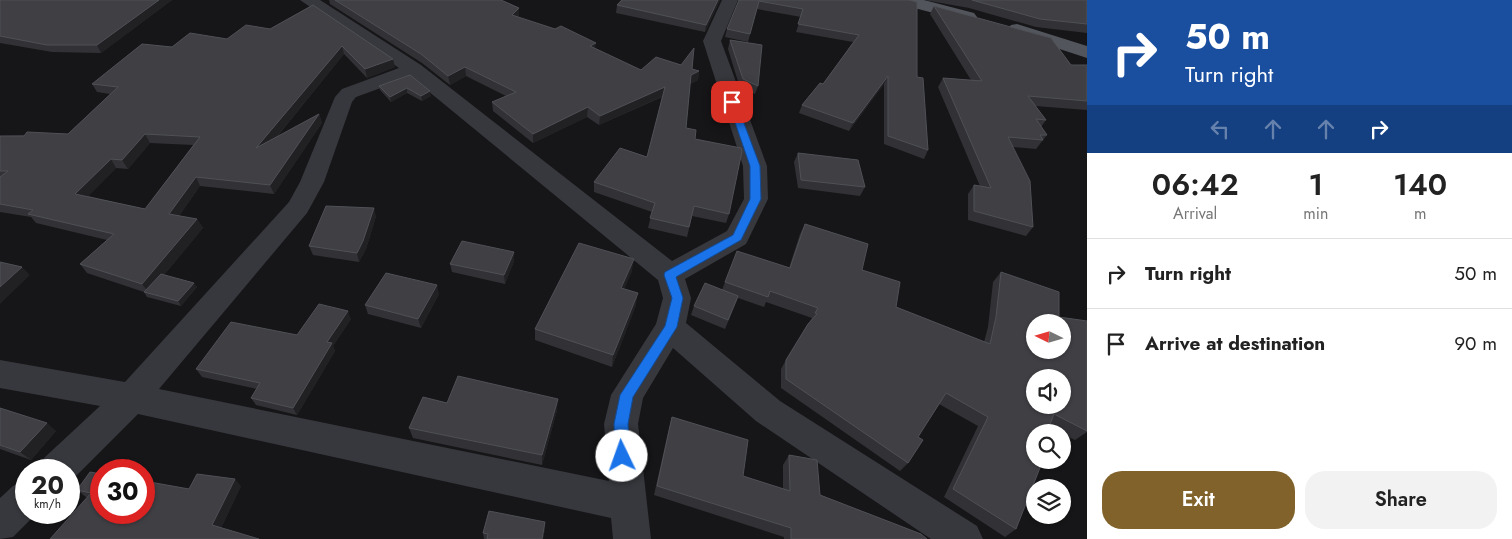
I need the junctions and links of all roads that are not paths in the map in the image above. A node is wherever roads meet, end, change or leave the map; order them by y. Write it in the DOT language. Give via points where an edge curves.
graph roads {
  1 [pos="308,0"];
  2 [pos="730,0"];
  3 [pos="904,0"];
  4 [pos="982,20"];
  5 [pos="1001,25"];
  6 [pos="1087,52"];
  7 [pos="414,69"];
  8 [pos="670,275"];
  9 [pos="670,327"];
  10 [pos="0,374"];
  11 [pos="132,398"];
  12 [pos="68,459"];
  13 [pos="628,503"];
  14 [pos="15,510"];
  15 [pos="0,524"];
  16 [pos="632,539"];
  17 [pos="964,539"];
  1 -- 7 [label="street"];
  2 -- 8 [label="street" via="712,41 755,166 756,199 737,237"];
  3 -- 4 [label="main road"];
  5 -- 6 [label="main road"];
  7 -- 8 [label="street"];
  7 -- 11 [label="street" via="360,88 342,101 312,182 298,207"];
  8 -- 9 [label="street" via="678,298"];
  9 -- 13 [label="street" via="627,395 621,424"];
  9 -- 17 [label="street" via="768,411"];
  10 -- 11 [label="street"];
  11 -- 12 [label="street"];
  11 -- 13 [label="street"];
  13 -- 16 [label="street"];
  14 -- 15 [label="street"];
}
